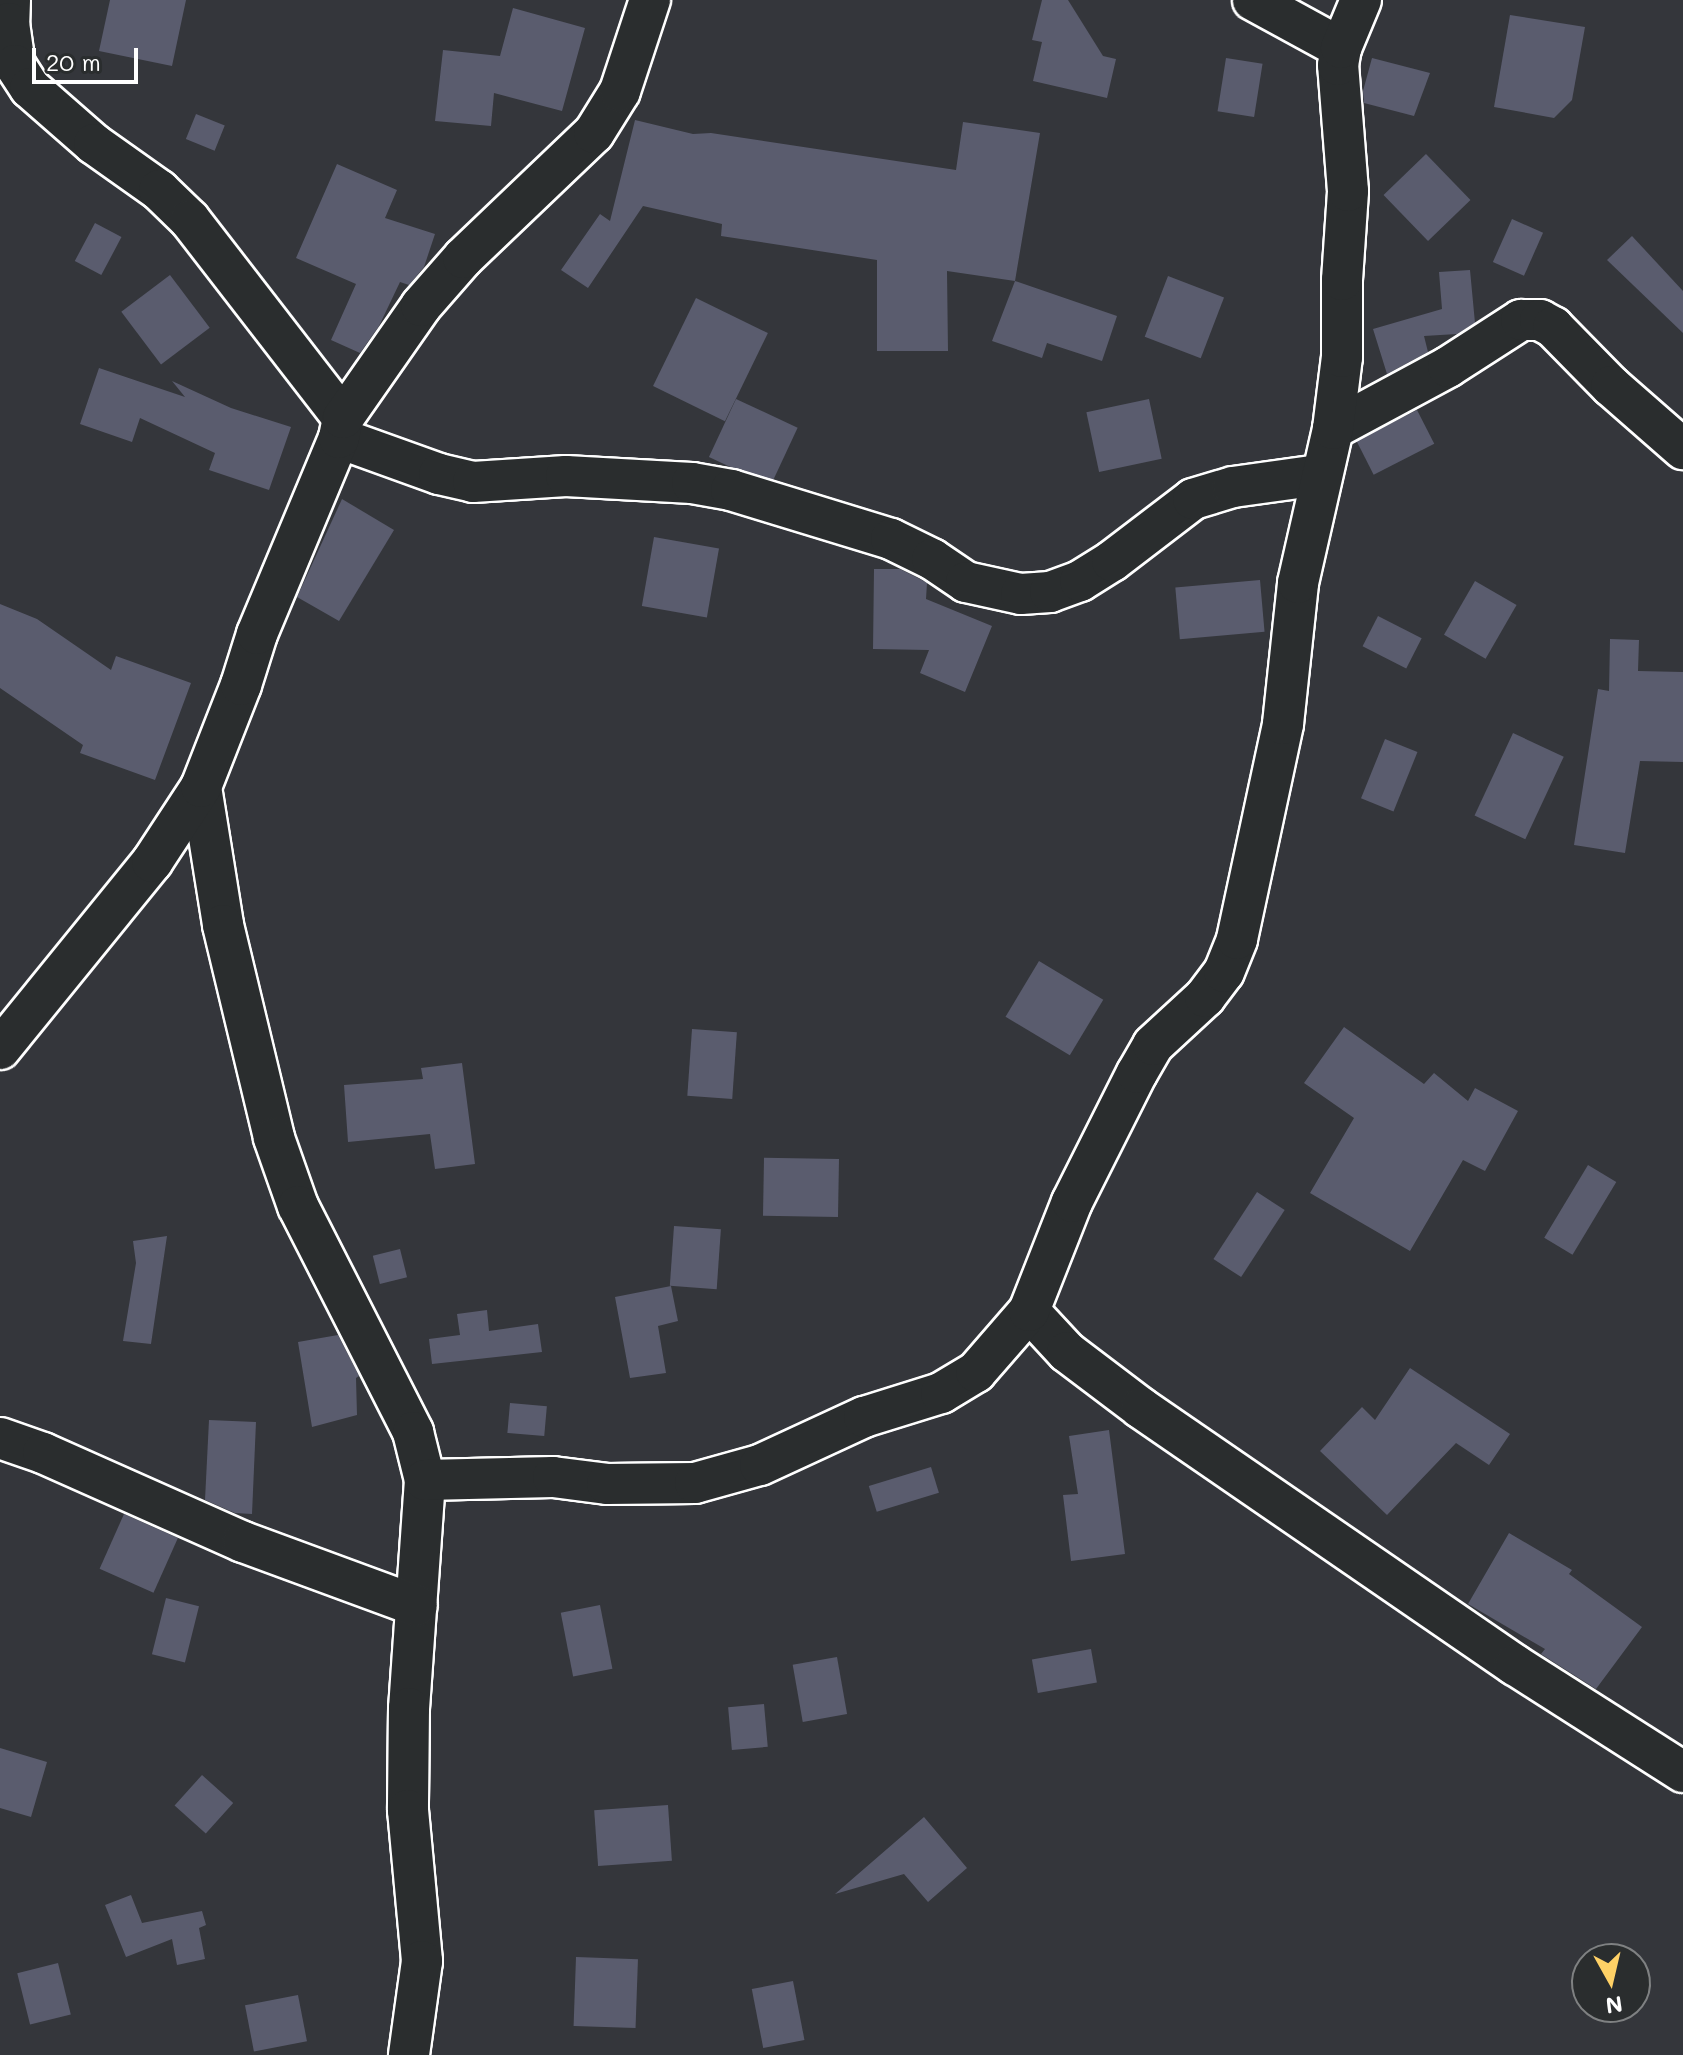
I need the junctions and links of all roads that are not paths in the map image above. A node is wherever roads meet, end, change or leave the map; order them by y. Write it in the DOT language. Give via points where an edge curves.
graph roads {
  1 [pos="10,0"];
  2 [pos="650,0"];
  3 [pos="1253,0"];
  4 [pos="1361,0"];
  5 [pos="1341,48"];
  6 [pos="341,428"];
  7 [pos="1333,429"];
  8 [pos="1683,449"];
  9 [pos="1320,475"];
  10 [pos="201,787"];
  11 [pos="0,1049"];
  12 [pos="1029,1311"];
  13 [pos="0,1438"];
  14 [pos="425,1480"];
  15 [pos="417,1606"];
  16 [pos="1683,1772"];
  17 [pos="409,2055"];
  1 -- 6 [label="street" via="15,65 30,88 190,220"];
  2 -- 6 [label="street" via="620,91 594,133 463,258 421,306"];
  3 -- 5 [label="street"];
  4 -- 5 [label="street"];
  5 -- 7 [label="street" via="1348,191 1342,357"];
  6 -- 9 [label="street" via="439,474 473,482 566,476 731,490 891,539 966,582 1021,594 1050,592 1080,581 1193,499 1233,487"];
  6 -- 10 [label="street"];
  7 -- 8 [label="street" via="1448,367 1521,320 1540,320"];
  7 -- 9 [label="street"];
  9 -- 12 [label="street" via="1298,583 1283,724 1237,939 1218,980 1153,1045 1137,1073 1072,1202"];
  10 -- 11 [label="street" via="152,862"];
  10 -- 14 [label="street" via="223,925 274,1138 298,1206 413,1432"];
  12 -- 14 [label="street" via="976,1372 941,1393 864,1417 760,1465 695,1483 607,1484 553,1477"];
  12 -- 16 [label="street" via="1067,1352 1141,1408 1515,1665"];
  13 -- 15 [label="street" via="243,1542"];
  14 -- 15 [label="street"];
  15 -- 17 [label="street" via="408,1810 422,1961"];
}
